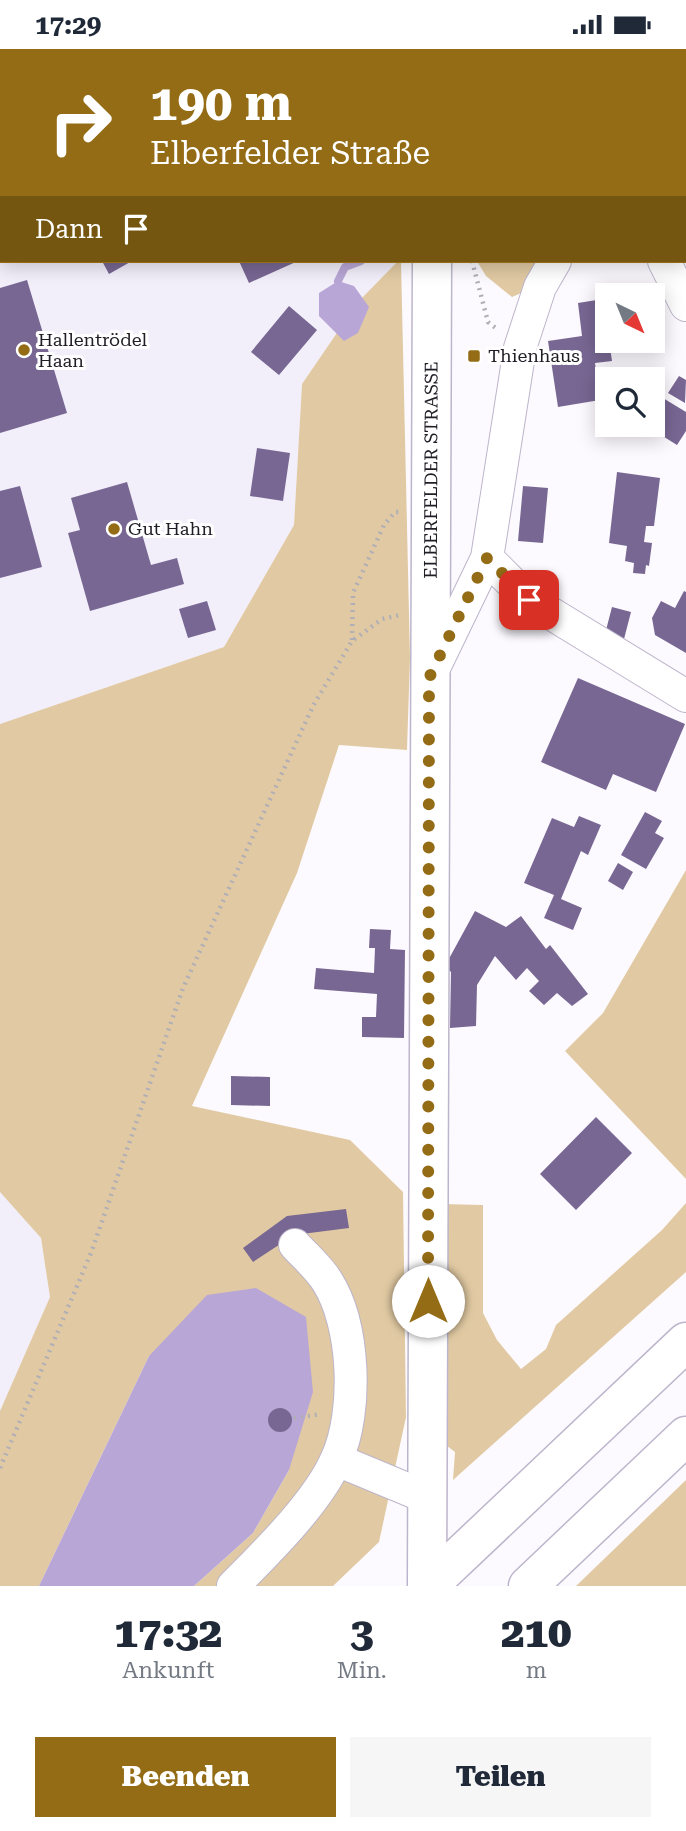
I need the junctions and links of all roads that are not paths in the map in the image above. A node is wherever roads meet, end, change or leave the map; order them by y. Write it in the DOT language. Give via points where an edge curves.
graph roads {
  1 [pos="432,263"];
  2 [pos="554,263"];
  3 [pos="665,263"];
  4 [pos="686,305"];
  5 [pos="487,558"];
  6 [pos="429,678"];
  7 [pos="686,696"];
  8 [pos="295,1245"];
  9 [pos="686,1342"];
  10 [pos="686,1436"];
  11 [pos="337,1460"];
  12 [pos="426,1497"];
  13 [pos="233,1586"];
  14 [pos="427,1586"];
  15 [pos="528,1586"];
  1 -- 6 [label="main road, ELBERFELDER STRASSE"];
  2 -- 5 [label="street, ELBERFELDER STRASSE" via="540,287 520,348"];
  3 -- 4 [label="street"];
  5 -- 6 [label="street, ELBERFELDER STRASSE"];
  5 -- 7 [label="street" via="529,600"];
  6 -- 12 [label="main road, ELBERFELDER STRASSE"];
  8 -- 11 [label="street" via="327,1281 341,1312 350,1368 349,1413"];
  9 -- 14 [label="main road"];
  10 -- 15 [label="main road"];
  11 -- 12 [label="street"];
  11 -- 13 [label="street" via="264,1556"];
  12 -- 14 [label="main road, ELBERFELDER STRASSE"];
}
